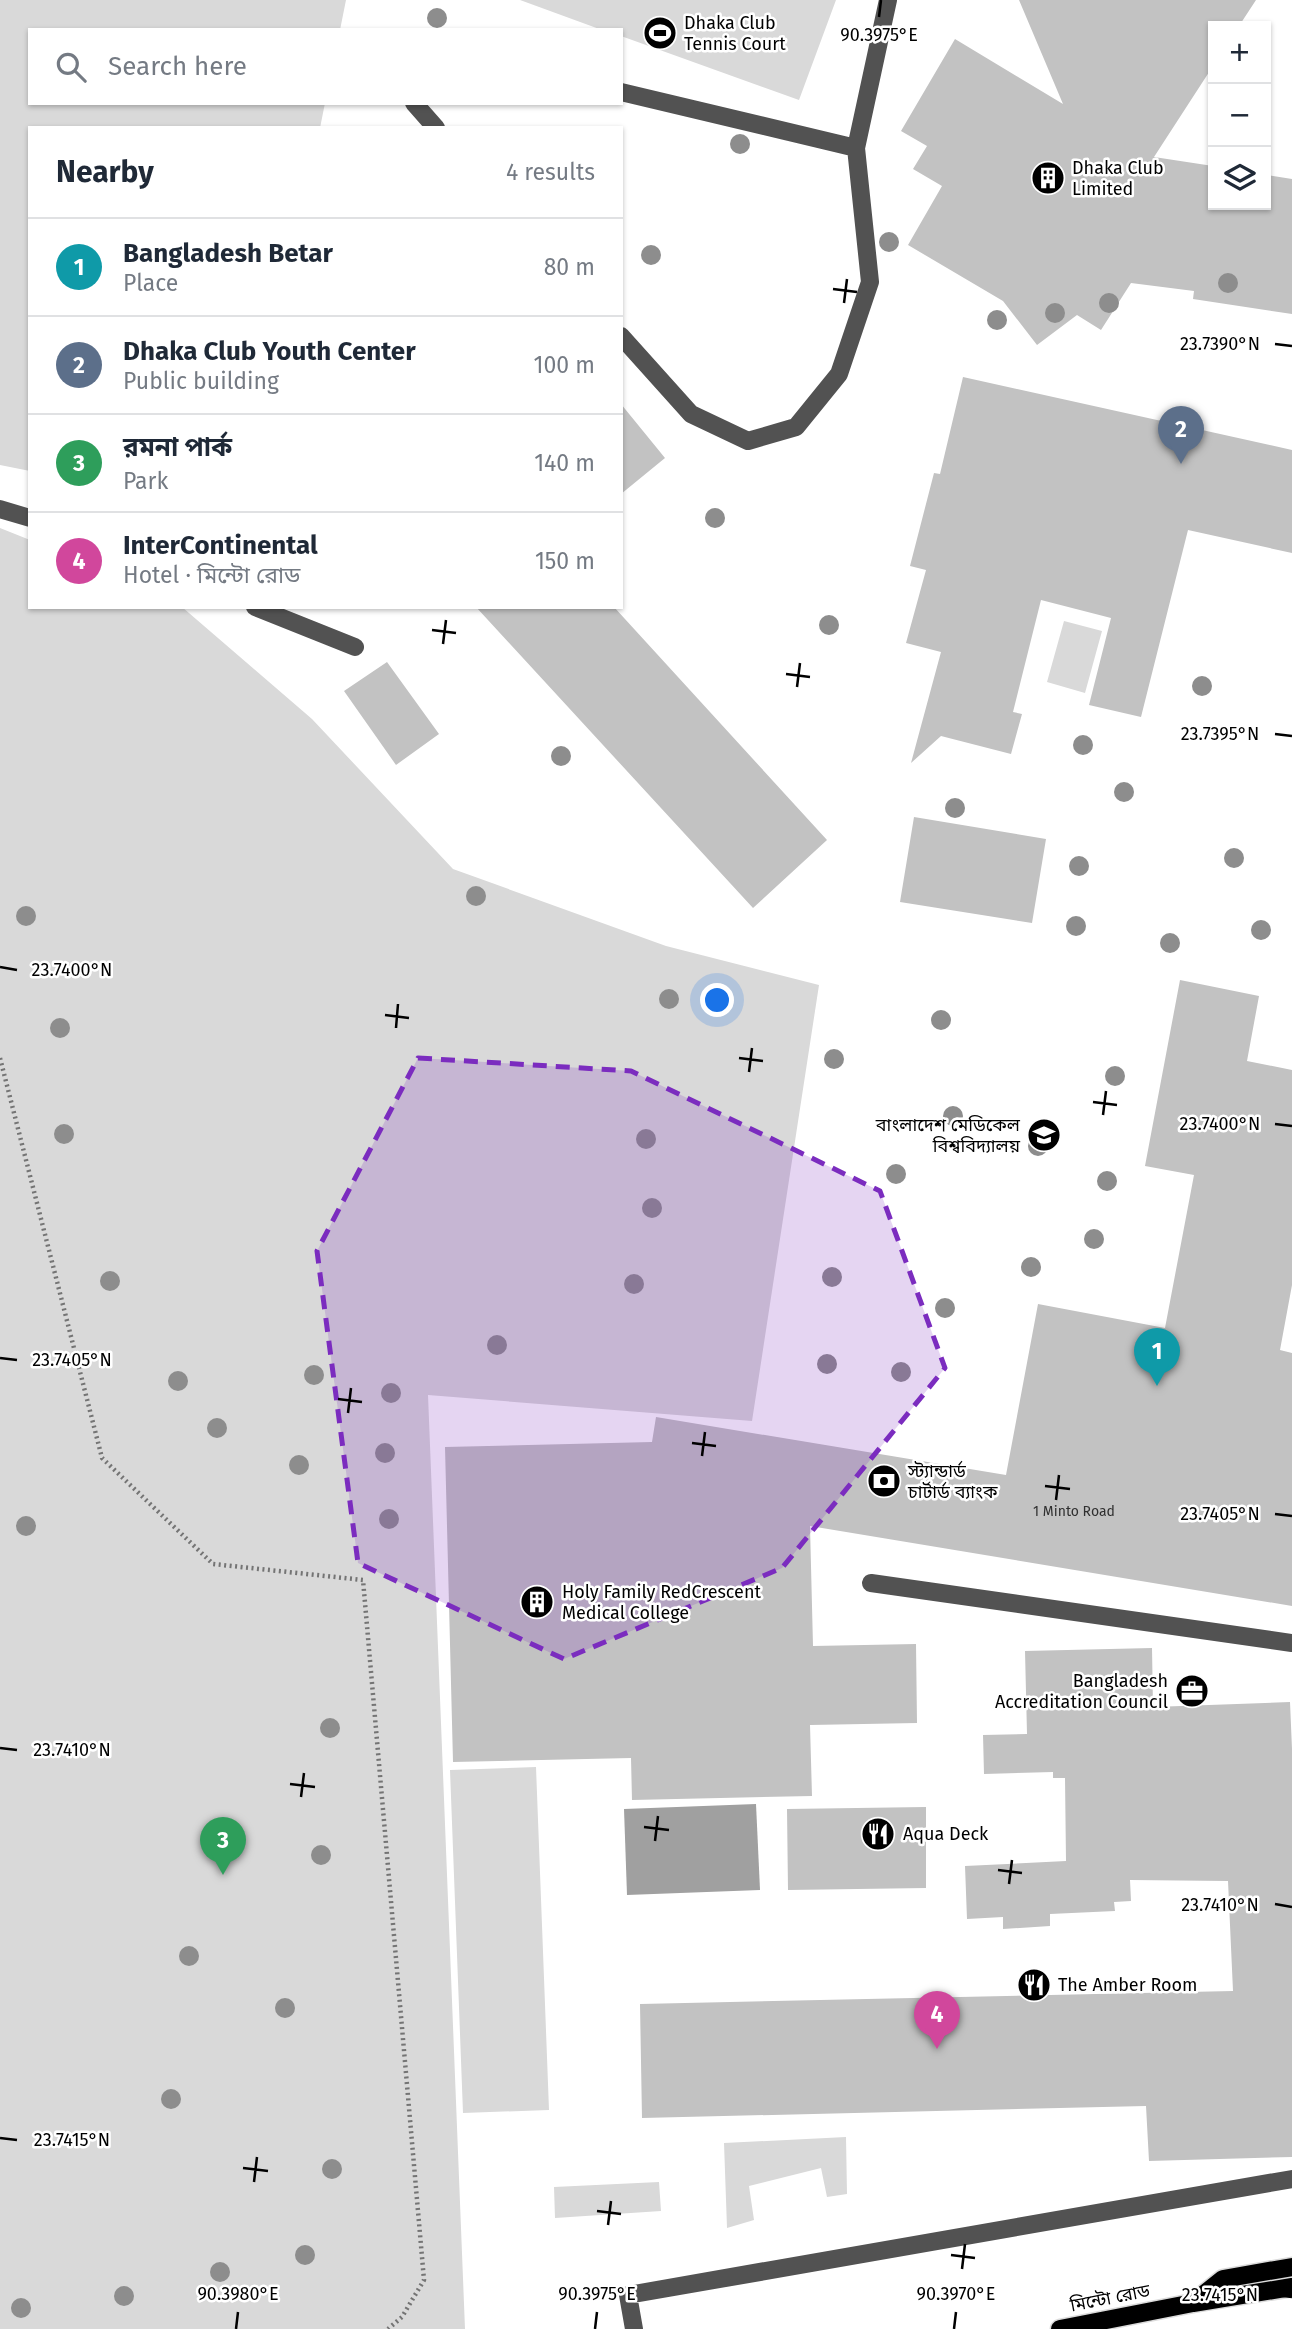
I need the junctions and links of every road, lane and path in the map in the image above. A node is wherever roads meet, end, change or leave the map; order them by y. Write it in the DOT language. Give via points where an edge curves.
graph roads {
  1 [pos="888,0"];
  2 [pos="623,92"];
  3 [pos="416,105"];
  4 [pos="434,126"];
  5 [pos="856,148"];
  6 [pos="623,338"];
  7 [pos="0,509"];
  8 [pos="28,517"];
  9 [pos="260,609"];
  10 [pos="355,647"];
  11 [pos="0,1058"];
  12 [pos="871,1583"];
  13 [pos="1292,1643"];
  14 [pos="1292,2179"];
  15 [pos="1292,2267"];
  16 [pos="1292,2287"];
  17 [pos="1193,2303"];
  18 [pos="388,2329"];
  19 [pos="634,2329"];
  20 [pos="1060,2329"];
  1 -- 5 [label="lane"];
  2 -- 5 [label="lane"];
  3 -- 4 [label="lane"];
  5 -- 6 [label="lane" via="870,282 839,374 796,427 748,441 691,414"];
  7 -- 8 [label="lane"];
  9 -- 10 [label="lane"];
  11 -- 18 [label="path" via="102,1458 213,1564 363,1580 424,2280 402,2317"];
  12 -- 13 [label="lane"];
  14 -- 19 [label="lane" via="628,2295"];
  15 -- 17 [label="main road" via="1223,2279"];
  16 -- 17 [label="main road, মিন্টো রোড"];
  17 -- 20 [label="main road, মিন্টো রোড"];
}
